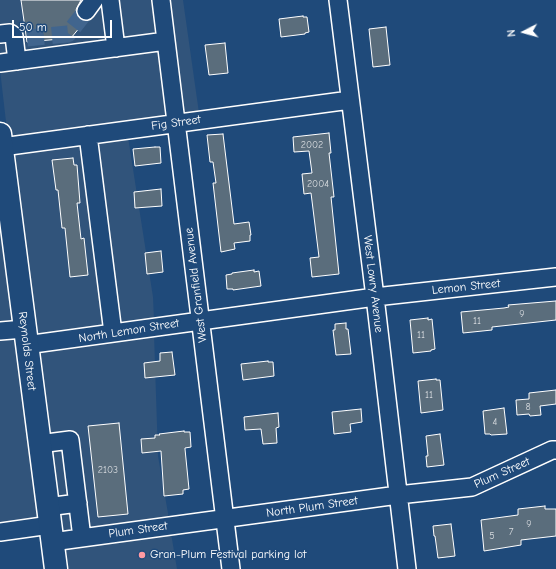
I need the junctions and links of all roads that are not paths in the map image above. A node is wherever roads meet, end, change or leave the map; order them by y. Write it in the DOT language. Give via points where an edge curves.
graph roads {
  1 [pos="110,0"];
  2 [pos="161,0"];
  3 [pos="338,0"];
  4 [pos="14,37"];
  5 [pos="166,41"];
  6 [pos="116,48"];
  7 [pos="17,61"];
  8 [pos="0,63"];
  9 [pos="350,100"];
  10 [pos="176,123"];
  11 [pos="88,135"];
  12 [pos="1,140"];
  13 [pos="556,277"];
  14 [pos="375,297"];
  15 [pos="200,320"];
  16 [pos="0,331"];
  17 [pos="113,333"];
  18 [pos="25,337"];
  19 [pos="39,444"];
  20 [pos="556,450"];
  21 [pos="398,495"];
  22 [pos="78,503"];
  23 [pos="225,519"];
  24 [pos="50,525"];
  25 [pos="0,532"];
  26 [pos="82,538"];
  27 [pos="56,569"];
  28 [pos="231,569"];
  29 [pos="407,569"];
  1 -- 6 [label="street"];
  2 -- 5 [label="street, West Granfield Avenue"];
  3 -- 9 [label="street, West Lowry Avenue"];
  4 -- 7 [label="street"];
  5 -- 6 [label="street"];
  5 -- 10 [label="street, West Granfield Avenue"];
  6 -- 7 [label="street"];
  7 -- 8 [label="street"];
  9 -- 10 [label="street, Fig Street"];
  9 -- 14 [label="street, West Lowry Avenue"];
  10 -- 11 [label="street, Fig Street"];
  10 -- 15 [label="street, West Granfield Avenue"];
  11 -- 12 [label="street, Fig Street"];
  11 -- 17 [label="street"];
  12 -- 18 [label="main road, Reynolds Street"];
  13 -- 14 [label="street, Lemon Street"];
  14 -- 15 [label="street, North Lemon Street"];
  14 -- 21 [label="street, West Lowry Avenue"];
  15 -- 17 [label="street, North Lemon Street"];
  15 -- 23 [label="street, West Granfield Avenue"];
  16 -- 18 [label="street"];
  17 -- 18 [label="street, North Lemon Street"];
  18 -- 19 [label="main road, Reynolds Street"];
  19 -- 22 [label="street" via="70,440"];
  19 -- 24 [label="main road, Reynolds Street"];
  20 -- 21 [label="street, Plum Street" via="472,487"];
  21 -- 23 [label="street, North Plum Street"];
  21 -- 29 [label="street, West Lowry Avenue"];
  22 -- 24 [label="street"];
  22 -- 26 [label="street"];
  23 -- 26 [label="street, Plum Street"];
  23 -- 28 [label="street, West Granfield Avenue"];
  24 -- 25 [label="street, Plum Street"];
  24 -- 26 [label="street, Plum Street"];
  24 -- 27 [label="main road, Reynolds Street"];
}
